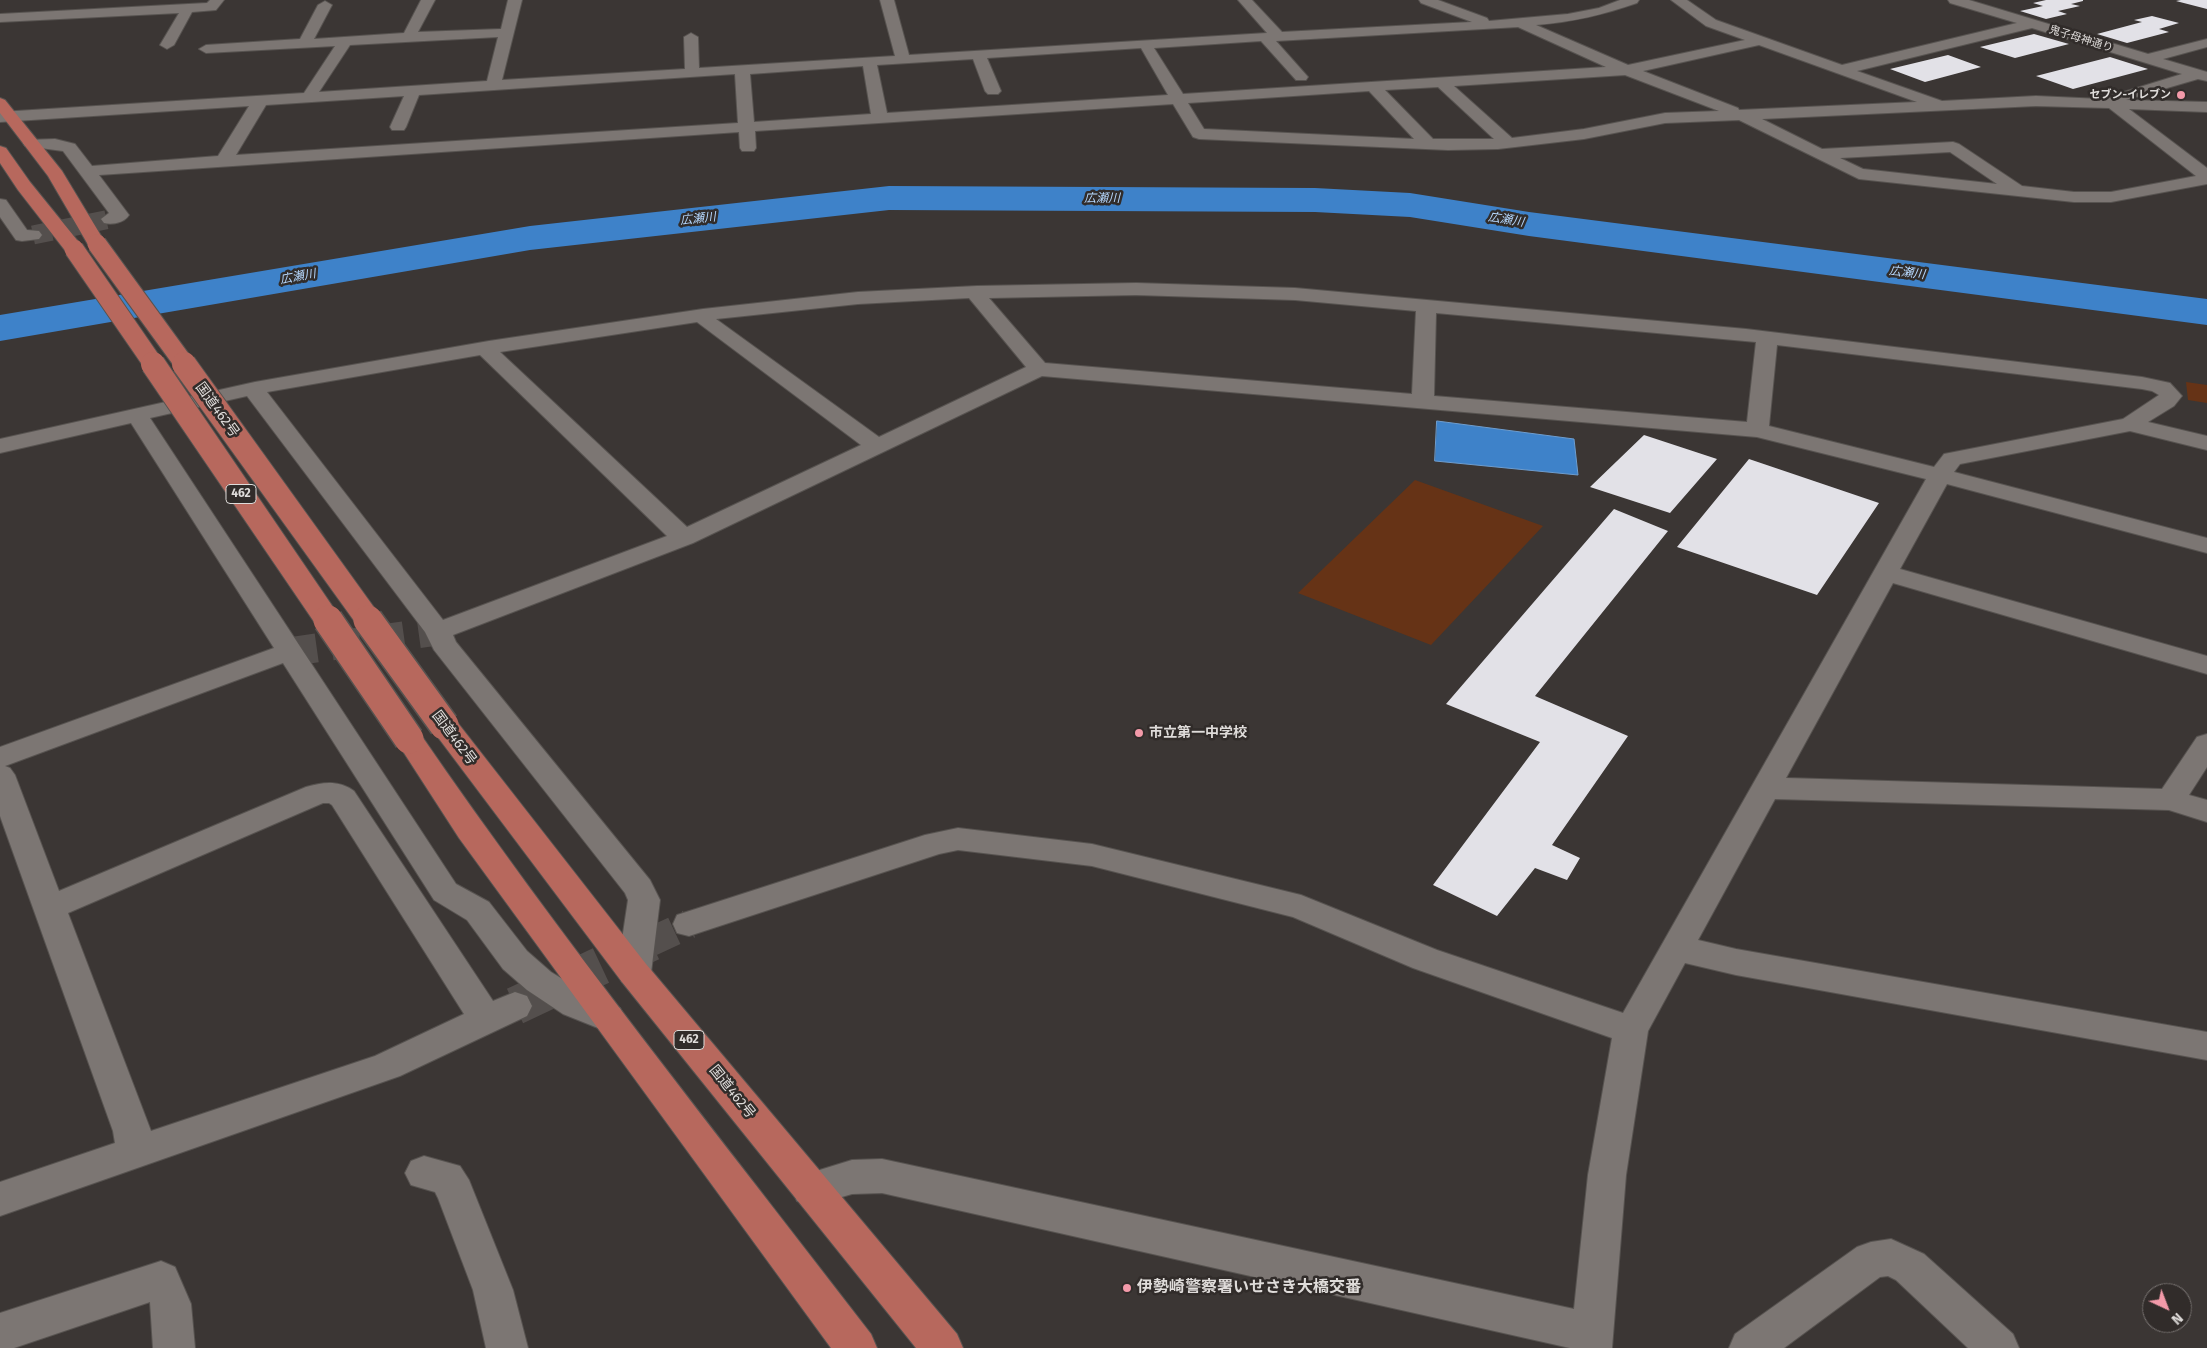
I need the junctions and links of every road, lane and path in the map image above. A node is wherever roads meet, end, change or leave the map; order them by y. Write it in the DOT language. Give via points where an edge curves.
graph roads {
  1 [pos="217,0"];
  2 [pos="428,0"];
  3 [pos="515,0"];
  4 [pos="887,0"];
  5 [pos="1245,0"];
  6 [pos="1426,0"];
  7 [pos="1632,0"];
  8 [pos="1678,0"];
  9 [pos="1955,0"];
  10 [pos="1580,3"];
  11 [pos="325,5"];
  12 [pos="188,8"];
  13 [pos="1602,11"];
  14 [pos="0,18"];
  15 [pos="1519,23"];
  16 [pos="2034,24"];
  17 [pos="1490,25"];
  18 [pos="506,33"];
  19 [pos="409,37"];
  20 [pos="691,37"];
  21 [pos="1272,37"];
  22 [pos="345,41"];
  23 [pos="1759,41"];
  24 [pos="305,43"];
  25 [pos="1145,44"];
  26 [pos="2205,44"];
  27 [pos="167,45"];
  28 [pos="206,49"];
  29 [pos="978,55"];
  30 [pos="2147,59"];
  31 [pos="903,60"];
  32 [pos="869,62"];
  33 [pos="742,70"];
  34 [pos="1628,70"];
  35 [pos="1841,70"];
  36 [pos="692,73"];
  37 [pos="2203,76"];
  38 [pos="1301,78"];
  39 [pos="1440,81"];
  40 [pos="493,86"];
  41 [pos="1372,86"];
  42 [pos="993,91"];
  43 [pos="413,92"];
  44 [pos="308,98"];
  45 [pos="1178,99"];
  46 [pos="260,101"];
  47 [pos="2114,104"];
  48 [pos="1941,106"];
  49 [pos="2207,107"];
  50 [pos="3,112"];
  51 [pos="1742,115"];
  52 [pos="880,118"];
  53 [pos="398,127"];
  54 [pos="747,127"];
  55 [pos="31,143"];
  56 [pos="1508,143"];
  57 [pos="1428,144"];
  58 [pos="748,148"];
  59 [pos="0,151"];
  60 [pos="1819,154"];
  61 [pos="224,161"];
  62 [pos="88,171"];
  63 [pos="2207,178"];
  64 [pos="2016,191"];
  65 [pos="0,204"];
  66 [pos="110,220"];
  67 [pos="33,236"];
  68 [pos="977,292"];
  69 [pos="1426,306"];
  70 [pos="703,315"];
  71 [pos="1766,338"];
  72 [pos="489,347"];
  73 [pos="1039,368"];
  74 [pos="255,388"];
  75 [pos="1423,400"];
  76 [pos="137,415"];
  77 [pos="2130,424"];
  78 [pos="1757,430"];
  79 [pos="2207,443"];
  80 [pos="0,446"];
  81 [pos="877,446"];
  82 [pos="1940,476"];
  83 [pos="684,538"];
  84 [pos="2207,546"];
  85 [pos="1886,572"];
  86 [pos="438,630"];
  87 [pos="288,652"];
  88 [pos="2207,665"];
  89 [pos="2207,744"];
  90 [pos="0,758"];
  91 [pos="0,775"];
  92 [pos="1766,788"];
  93 [pos="2170,800"];
  94 [pos="2207,811"];
  95 [pos="49,908"];
  96 [pos="689,924"];
  97 [pos="1676,948"];
  98 [pos="634,973"];
  99 [pos="608,1018"];
  100 [pos="1630,1030"];
  101 [pos="2207,1046"];
  102 [pos="136,1154"];
  103 [pos="424,1173"];
  104 [pos="811,1189"];
  105 [pos="0,1199"];
  106 [pos="0,1333"];
  107 [pos="1591,1340"];
  108 [pos="847,1345"];
  109 [pos="174,1348"];
  110 [pos="507,1348"];
  111 [pos="942,1348"];
  112 [pos="1750,1348"];
  113 [pos="1998,1348"];
  1 -- 12 [label="street" via="211,7"];
  2 -- 19 [label="street"];
  3 -- 18 [label="street"];
  4 -- 31 [label="street"];
  5 -- 21 [label="street"];
  6 -- 17 [label="street"];
  7 -- 13 [label="street"];
  8 -- 23 [label="street" via="1711,23"];
  9 -- 16 [label="street, 鬼子母神通り"];
  10 -- 13 [label="street"];
  11 -- 24 [label="street"];
  12 -- 14 [label="street"];
  12 -- 27 [label="street"];
  13 -- 15 [label="street"];
  15 -- 17 [label="street"];
  15 -- 34 [label="street"];
  16 -- 30 [label="street, 鬼子母神通り"];
  16 -- 35 [label="street"];
  17 -- 21 [label="street"];
  18 -- 19 [label="street"];
  18 -- 40 [label="street"];
  19 -- 22 [label="street"];
  20 -- 36 [label="street"];
  21 -- 25 [label="street"];
  21 -- 38 [label="street"];
  22 -- 24 [label="street"];
  22 -- 44 [label="street"];
  23 -- 34 [label="street"];
  23 -- 35 [label="street"];
  24 -- 28 [label="street"];
  25 -- 29 [label="street"];
  25 -- 45 [label="street"];
  26 -- 30 [label="street"];
  29 -- 31 [label="street"];
  29 -- 42 [label="street"];
  30 -- 37 [label="street, 鬼子母神通り"];
  31 -- 32 [label="street"];
  32 -- 33 [label="street"];
  32 -- 52 [label="street"];
  33 -- 36 [label="street"];
  33 -- 54 [label="street"];
  34 -- 39 [label="street"];
  34 -- 51 [label="street"];
  35 -- 48 [label="street"];
  36 -- 40 [label="street"];
  37 -- 47 [label="street" via="2108,100"];
  39 -- 41 [label="street"];
  39 -- 56 [label="street"];
  40 -- 43 [label="street"];
  41 -- 45 [label="street"];
  41 -- 57 [label="street"];
  43 -- 44 [label="street"];
  43 -- 53 [label="street"];
  44 -- 46 [label="street"];
  45 -- 52 [label="street"];
  45 -- 57 [label="street" via="1200,134"];
  46 -- 50 [label="street"];
  46 -- 61 [label="street"];
  47 -- 48 [label="street" via="2036,101"];
  47 -- 49 [label="street"];
  47 -- 63 [label="street"];
  48 -- 51 [label="street"];
  50 -- 55 [label="highway, 国道462号 / 462"];
  51 -- 56 [label="street" via="1665,118 1584,134"];
  51 -- 60 [label="street"];
  52 -- 54 [label="street"];
  54 -- 58 [label="street"];
  54 -- 61 [label="street"];
  55 -- 62 [label="street" via="69,147"];
  55 -- 98 [label="highway, 国道462号 / 462, bridge" via="56,175 97,244 444,725"];
  56 -- 57 [label="street"];
  59 -- 99 [label="highway, 国道462号 / 462, bridge" via="74,248 470,830"];
  60 -- 64 [label="street" via="1859,174"];
  60 -- 64 [label="street" via="1953,147"];
  61 -- 62 [label="street"];
  62 -- 66 [label="street" via="120,215"];
  63 -- 64 [label="street" via="2111,197"];
  65 -- 67 [label="street" via="22,236"];
  68 -- 69 [label="street" via="1136,288 1295,294"];
  68 -- 70 [label="street" via="858,298"];
  68 -- 73 [label="street" via="980,301"];
  69 -- 71 [label="street"];
  69 -- 75 [label="street"];
  70 -- 72 [label="street"];
  70 -- 81 [label="street" via="707,322"];
  71 -- 77 [label="street" via="2142,383 2169,391 2171,396 2166,401"];
  71 -- 78 [label="street"];
  72 -- 74 [label="street"];
  72 -- 83 [label="street" via="490,355"];
  73 -- 75 [label="street"];
  73 -- 81 [label="street"];
  74 -- 76 [label="street"];
  74 -- 86 [label="street" via="259,398"];
  75 -- 78 [label="street"];
  76 -- 80 [label="street"];
  76 -- 87 [label="street"];
  77 -- 79 [label="street"];
  77 -- 82 [label="street" via="1952,459"];
  78 -- 82 [label="street"];
  81 -- 83 [label="street"];
  82 -- 84 [label="street"];
  82 -- 85 [label="street"];
  83 -- 86 [label="street"];
  85 -- 88 [label="street"];
  85 -- 92 [label="street"];
  86 -- 98 [label="street" via="443,644 639,888 644,900"];
  87 -- 90 [label="street"];
  87 -- 99 [label="street" via="445,892 478,910 515,960 539,981 574,1004"];
  89 -- 93 [label="street"];
  91 -- 95 [label="street"];
  92 -- 93 [label="street"];
  92 -- 97 [label="street"];
  93 -- 94 [label="street"];
  95 -- 102 [label="street" via="132,1131"];
  95 -- 102 [label="street" via="317,794 337,793 344,798 500,1013 387,1066"];
  96 -- 100 [label="street" via="936,843 958,839 1092,854 1301,907 1425,959"];
  97 -- 100 [label="street"];
  97 -- 101 [label="street" via="1736,962"];
  98 -- 104 [label="highway, 国道462号 / 462"];
  99 -- 108 [label="highway, 国道462号 / 462"];
  100 -- 107 [label="street" via="1607,1175"];
  102 -- 105 [label="street"];
  103 -- 110 [label="street" via="447,1178 455,1192 493,1290"];
  104 -- 107 [label="street" via="852,1177 882,1176"];
  104 -- 111 [label="highway, 国道462号 / 462"];
  106 -- 109 [label="street" via="162,1280 171,1304"];
  112 -- 113 [label="street" via="1871,1260 1891,1257 1910,1267"];
}
